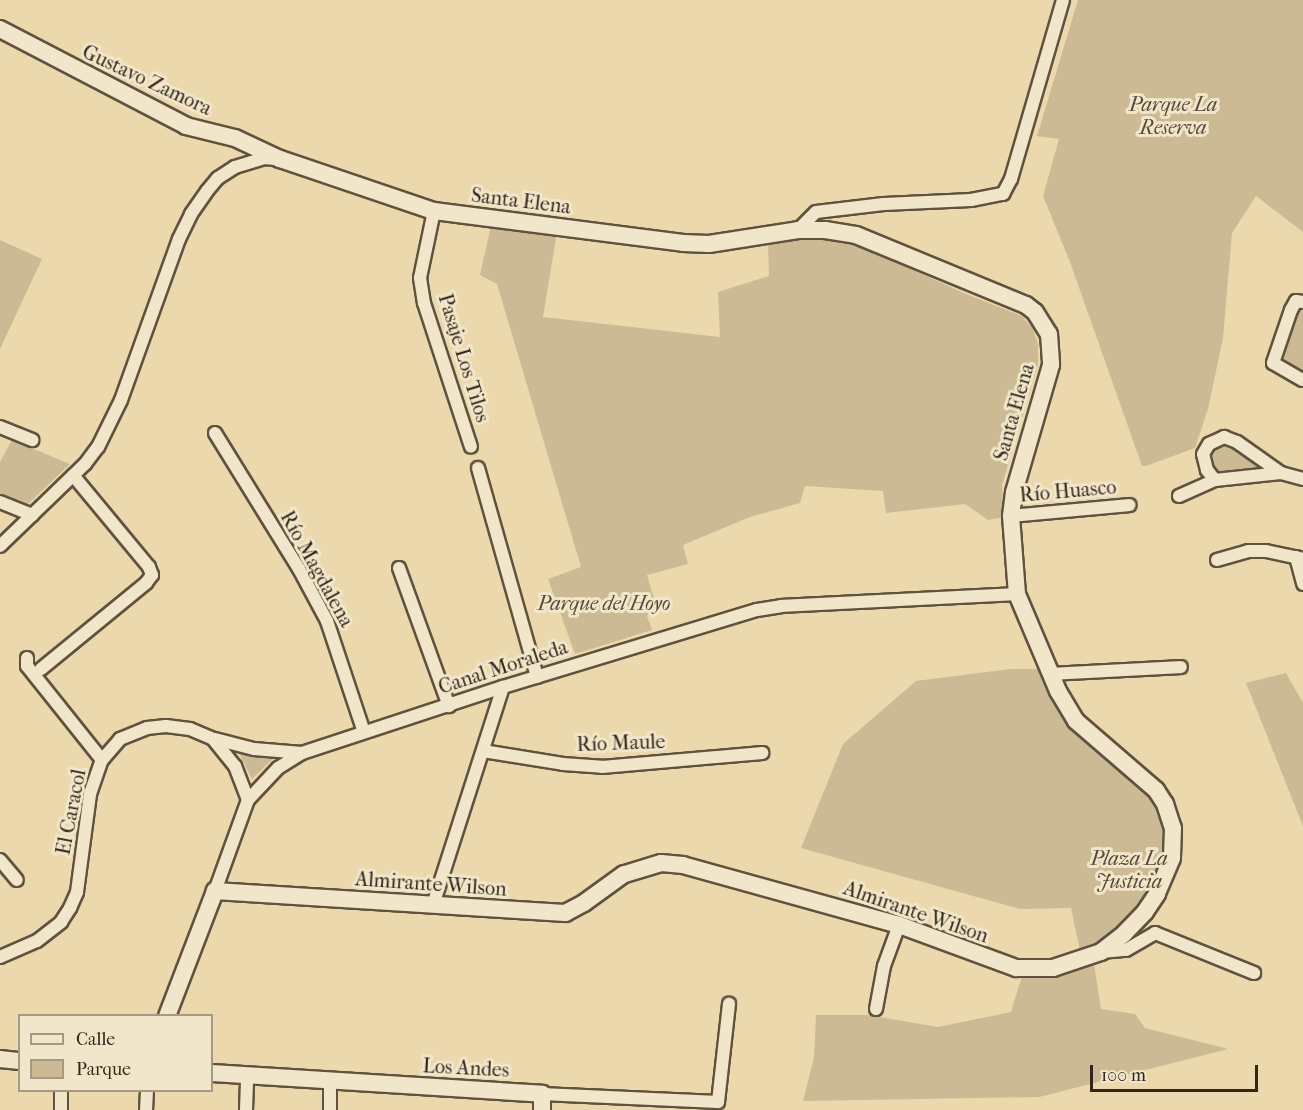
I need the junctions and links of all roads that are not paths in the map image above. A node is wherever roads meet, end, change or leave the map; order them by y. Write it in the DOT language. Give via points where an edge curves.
graph roads {
  1 [pos="1063,0"];
  2 [pos="0,29"];
  3 [pos="280,159"];
  4 [pos="434,211"];
  5 [pos="798,230"];
  6 [pos="1303,302"];
  7 [pos="1303,380"];
  8 [pos="0,427"];
  9 [pos="215,433"];
  10 [pos="33,440"];
  11 [pos="471,447"];
  12 [pos="478,468"];
  13 [pos="1281,473"];
  14 [pos="73,475"];
  15 [pos="1303,479"];
  16 [pos="1215,480"];
  17 [pos="1179,496"];
  18 [pos="0,502"];
  19 [pos="1129,505"];
  20 [pos="33,515"];
  21 [pos="1011,516"];
  22 [pos="0,546"];
  23 [pos="1299,558"];
  24 [pos="1217,560"];
  25 [pos="399,568"];
  26 [pos="1303,584"];
  27 [pos="1017,594"];
  28 [pos="27,658"];
  29 [pos="1181,668"];
  30 [pos="41,669"];
  31 [pos="1051,674"];
  32 [pos="537,677"];
  33 [pos="503,687"];
  34 [pos="449,706"];
  35 [pos="364,732"];
  36 [pos="213,739"];
  37 [pos="483,751"];
  38 [pos="302,753"];
  39 [pos="762,753"];
  40 [pos="102,760"];
  41 [pos="248,800"];
  42 [pos="0,860"];
  43 [pos="17,880"];
  44 [pos="215,891"];
  45 [pos="433,905"];
  46 [pos="899,925"];
  47 [pos="1101,952"];
  48 [pos="0,957"];
  49 [pos="1254,973"];
  50 [pos="729,1004"];
  51 [pos="876,1009"];
  52 [pos="168,1014"];
  53 [pos="0,1059"];
  54 [pos="18,1061"];
  55 [pos="213,1073"];
  56 [pos="247,1075"];
  57 [pos="330,1082"];
  58 [pos="61,1092"];
  59 [pos="147,1092"];
  60 [pos="542,1102"];
  61 [pos="61,1110"];
  62 [pos="147,1110"];
  63 [pos="246,1110"];
  64 [pos="330,1110"];
  1 -- 5 [label="street" via="1011,179 1003,194 816,212"];
  2 -- 3 [label="street, Gustavo Zamora" via="186,126 253,145"];
  3 -- 4 [label="street, Santa Elena"];
  3 -- 14 [label="street, Santa Elena" via="264,158 235,167 218,178 191,214 107,432"];
  4 -- 5 [label="street, Santa Elena" via="683,243 719,242"];
  4 -- 11 [label="street, Pasaje Los Tilos" via="420,278 424,303"];
  5 -- 21 [label="street, Santa Elena" via="856,235 1035,312 1049,334 1051,365 1022,460"];
  6 -- 7 [label="street" via="1296,301 1291,310 1273,363"];
  8 -- 10 [label="street"];
  9 -- 35 [label="street, Río Magdalena" via="327,621"];
  12 -- 32 [label="street"];
  13 -- 15 [label="street"];
  13 -- 16 [label="street"];
  13 -- 16 [label="street" via="1224,437 1209,444 1203,454 1207,470"];
  14 -- 20 [label="street, Santa Elena"];
  14 -- 30 [label="street" via="152,575"];
  16 -- 17 [label="street"];
  18 -- 20 [label="street"];
  19 -- 21 [label="street, Río Huasco"];
  20 -- 22 [label="street, Santa Elena"];
  21 -- 27 [label="street, Almirante Wilson"];
  23 -- 24 [label="street" via="1248,551"];
  23 -- 26 [label="street"];
  25 -- 34 [label="street"];
  27 -- 31 [label="street, Almirante Wilson"];
  27 -- 32 [label="street, Canal Moraleda" via="757,610"];
  28 -- 40 [label="street" via="27,666"];
  29 -- 31 [label="street"];
  31 -- 47 [label="street, Almirante Wilson" via="1076,721 1156,790 1166,804 1173,828 1173,858 1157,894 1124,934"];
  32 -- 33 [label="street, Canal Moraleda"];
  33 -- 34 [label="street, Canal Moraleda"];
  33 -- 37 [label="street"];
  34 -- 35 [label="street, Canal Moraleda"];
  35 -- 38 [label="street, Canal Moraleda"];
  36 -- 38 [label="street, El Caracol" via="254,749"];
  36 -- 40 [label="street, El Caracol" via="190,729 147,728 120,739"];
  36 -- 41 [label="street, El Caracol" via="236,766"];
  37 -- 39 [label="street, Río Maule" via="602,767"];
  37 -- 45 [label="street"];
  38 -- 41 [label="street, Canal Moraleda" via="278,768"];
  40 -- 48 [label="street, El Caracol" via="90,794 77,892 70,908 61,922 37,941"];
  41 -- 44 [label="street, Canal Moraleda"];
  42 -- 43 [label="street"];
  44 -- 45 [label="street, Almirante Wilson"];
  44 -- 52 [label="street, Canal Moraleda"];
  45 -- 46 [label="street, Almirante Wilson" via="565,913 624,874 661,863 683,865"];
  46 -- 47 [label="street, Almirante Wilson" via="1016,968 1053,968"];
  46 -- 51 [label="street" via="884,966"];
  47 -- 49 [label="street" via="1126,950 1155,933"];
  50 -- 60 [label="street, Los Andes" via="718,1102"];
  53 -- 54 [label="street"];
  55 -- 56 [label="street, Los Andes"];
  56 -- 57 [label="street, Los Andes"];
  56 -- 63 [label="street"];
  57 -- 60 [label="street, Los Andes"];
  57 -- 64 [label="street"];
  58 -- 61 [label="street"];
  59 -- 62 [label="street"];
}
